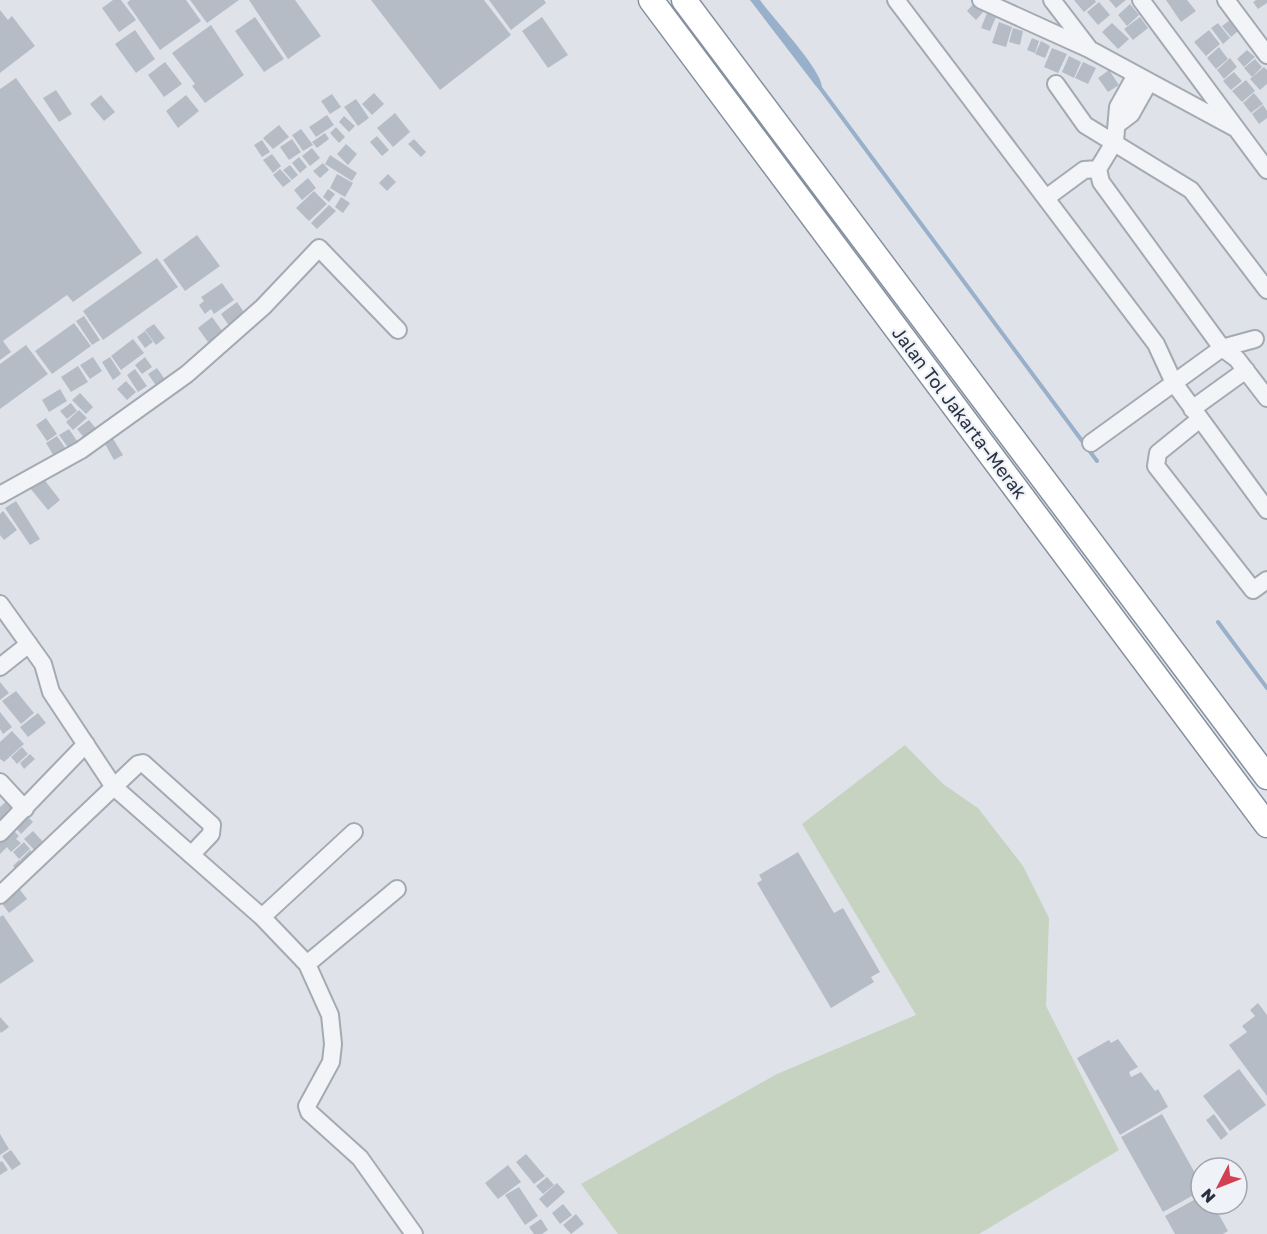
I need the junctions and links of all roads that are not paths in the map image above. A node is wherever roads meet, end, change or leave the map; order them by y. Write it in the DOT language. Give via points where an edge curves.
graph roads {
  1 [pos="651,0"];
  2 [pos="684,0"];
  3 [pos="981,0"];
  4 [pos="1052,0"];
  5 [pos="1141,0"];
  6 [pos="1226,0"];
  7 [pos="899,2"];
  8 [pos="1014,5"];
  9 [pos="1089,49"];
  10 [pos="1267,55"];
  11 [pos="1142,78"];
  12 [pos="1056,84"];
  13 [pos="1235,128"];
  14 [pos="1114,141"];
  15 [pos="1098,169"];
  16 [pos="1267,170"];
  17 [pos="1046,198"];
  18 [pos="1267,290"];
  19 [pos="398,330"];
  20 [pos="1261,335"];
  21 [pos="1222,348"];
  22 [pos="1241,364"];
  23 [pos="1174,383"];
  24 [pos="1267,398"];
  25 [pos="1196,414"];
  26 [pos="1091,443"];
  27 [pos="0,495"];
  28 [pos="1267,510"];
  29 [pos="1266,584"];
  30 [pos="0,604"];
  31 [pos="29,644"];
  32 [pos="0,667"];
  33 [pos="86,744"];
  34 [pos="1267,777"];
  35 [pos="0,782"];
  36 [pos="114,787"];
  37 [pos="25,809"];
  38 [pos="1267,825"];
  39 [pos="354,832"];
  40 [pos="0,833"];
  41 [pos="191,855"];
  42 [pos="398,889"];
  43 [pos="0,895"];
  44 [pos="262,918"];
  45 [pos="307,964"];
  46 [pos="414,1234"];
  1 -- 38 [label="highway, Jalan Tol Jakarta–Merak"];
  2 -- 34 [label="highway, Jalan Tol Jakarta–Merak"];
  3 -- 8 [label="street"];
  4 -- 9 [label="street"];
  5 -- 13 [label="street"];
  6 -- 10 [label="street"];
  7 -- 17 [label="street"];
  8 -- 9 [label="street"];
  9 -- 11 [label="street"];
  11 -- 13 [label="street"];
  11 -- 14 [label="street" via="1131,114 1119,123"];
  12 -- 14 [label="street" via="1085,125"];
  13 -- 16 [label="street"];
  14 -- 15 [label="street"];
  14 -- 18 [label="street" via="1191,190"];
  15 -- 17 [label="street" via="1084,170"];
  15 -- 21 [label="street" via="1101,182"];
  17 -- 23 [label="street" via="1156,344"];
  19 -- 27 [label="street" via="319,248 263,307 187,374 81,450"];
  20 -- 21 [label="street"];
  20 -- 22 [label="street"];
  21 -- 22 [label="street"];
  21 -- 23 [label="street"];
  22 -- 24 [label="street"];
  22 -- 25 [label="street"];
  23 -- 25 [label="street"];
  23 -- 26 [label="street"];
  25 -- 28 [label="street"];
  25 -- 29 [label="street" via="1158,453 1156,466 1253,590"];
  30 -- 31 [label="street"];
  31 -- 32 [label="street"];
  31 -- 33 [label="street" via="43,664 51,692"];
  33 -- 36 [label="street"];
  33 -- 37 [label="street"];
  35 -- 37 [label="street"];
  36 -- 41 [label="street"];
  36 -- 41 [label="street" via="138,764 147,765 212,825 211,834"];
  36 -- 43 [label="street"];
  37 -- 40 [label="street"];
  39 -- 44 [label="street"];
  41 -- 44 [label="street"];
  42 -- 45 [label="street"];
  44 -- 45 [label="street"];
  45 -- 46 [label="street" via="330,1015 333,1044 332,1062 307,1106 309,1112 360,1158"];
}
